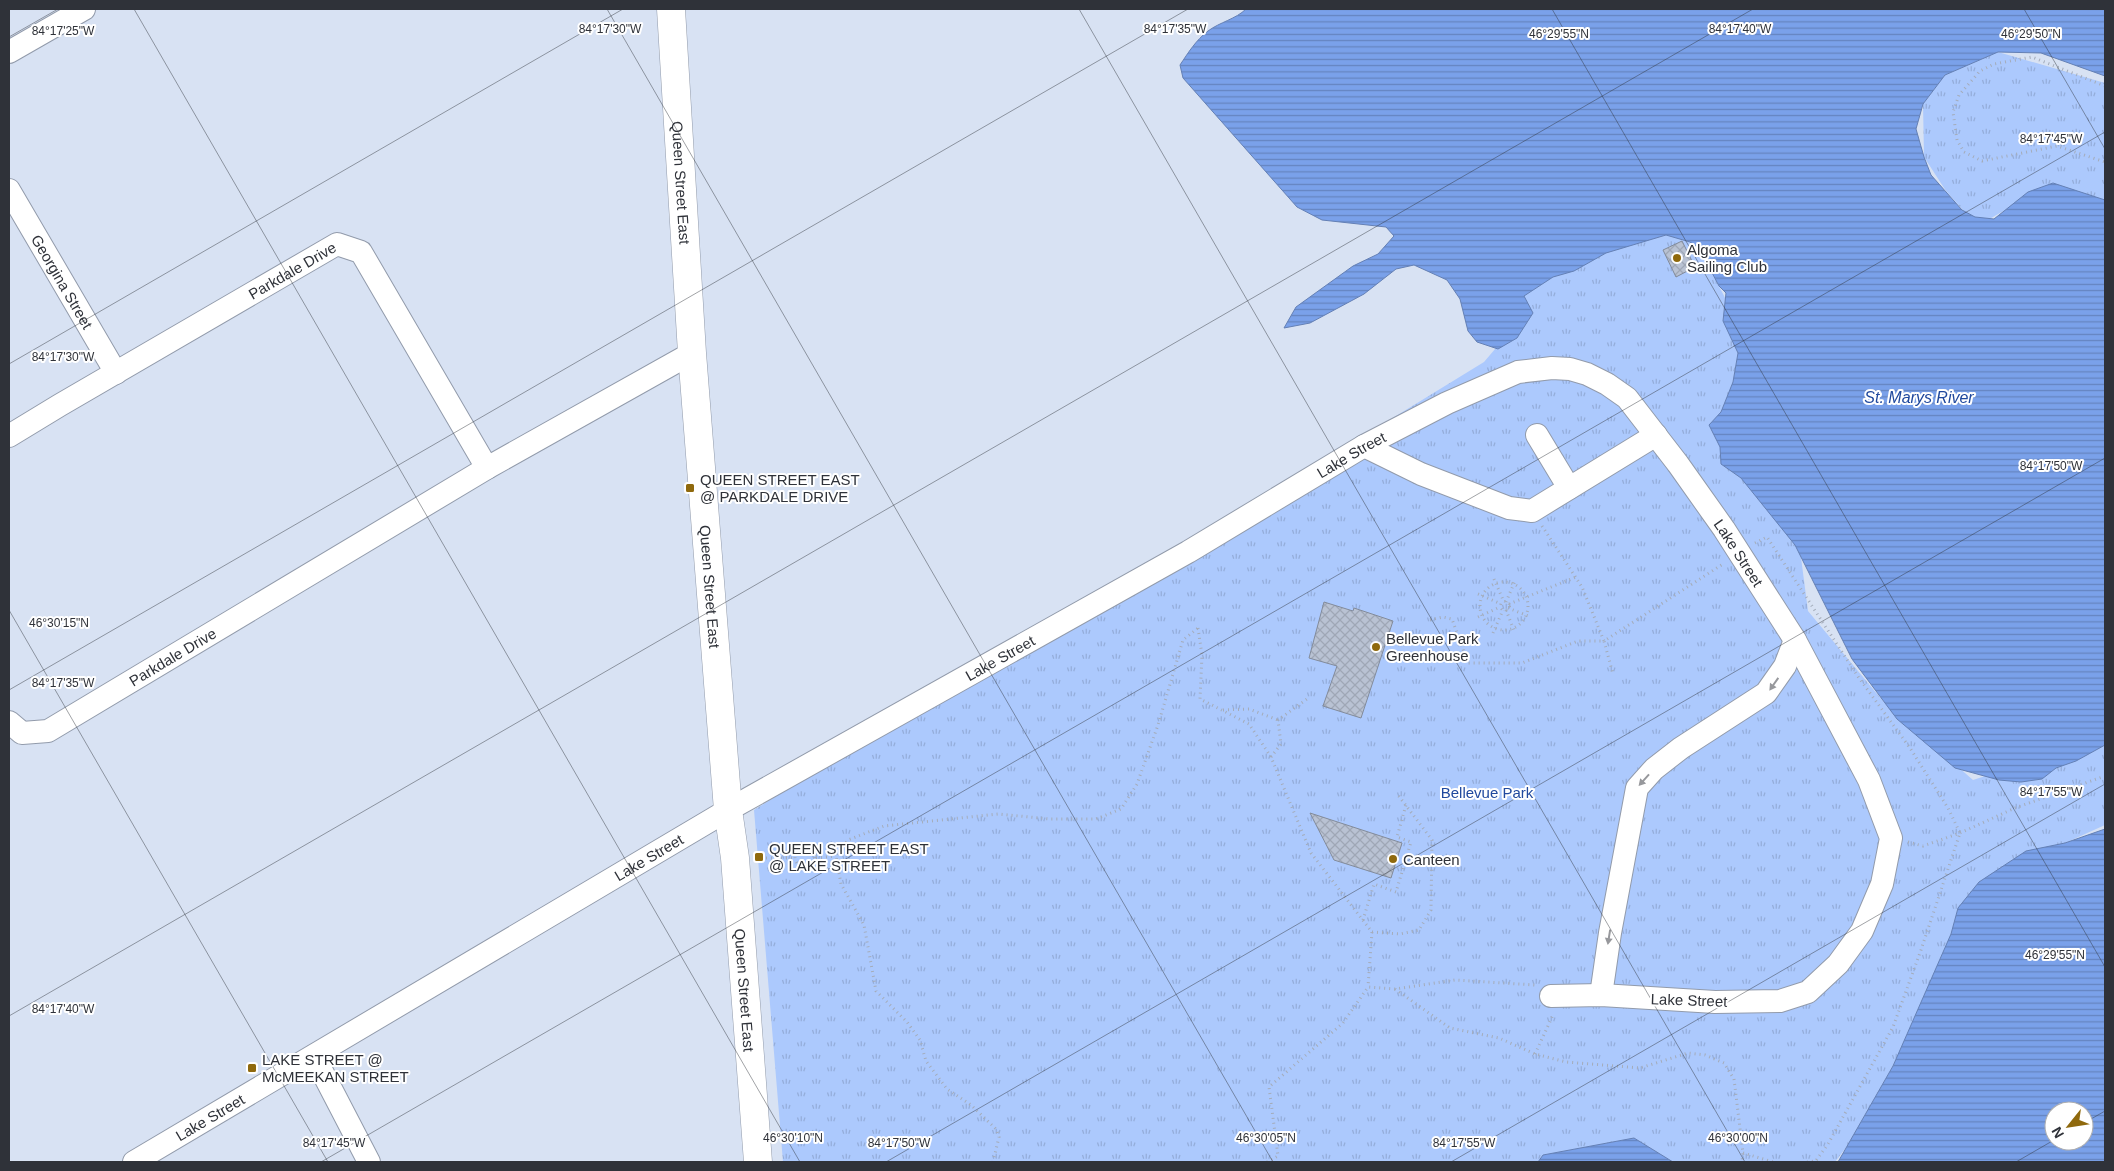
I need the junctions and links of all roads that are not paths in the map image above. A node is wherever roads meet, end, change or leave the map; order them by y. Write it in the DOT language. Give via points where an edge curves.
graph roads {
  1 [pos="84,9"];
  2 [pos="671,9"];
  3 [pos="9,52"];
  4 [pos="9,190"];
  5 [pos="692,353"];
  6 [pos="116,373"];
  7 [pos="1537,435"];
  8 [pos="1656,435"];
  9 [pos="9,436"];
  10 [pos="1364,446"];
  11 [pos="487,468"];
  12 [pos="1569,488"];
  13 [pos="1795,640"];
  14 [pos="9,722"];
  15 [pos="728,810"];
  16 [pos="1601,995"];
  17 [pos="1551,996"];
  18 [pos="314,1056"];
  19 [pos="134,1162"];
  20 [pos="369,1162"];
  21 [pos="758,1162"];
  1 -- 3 [label="street"];
  2 -- 5 [label="main road, Queen Street East"];
  4 -- 6 [label="street, Georgina Street"];
  5 -- 11 [label="street, Parkdale Drive"];
  5 -- 15 [label="main road, Queen Street East"];
  6 -- 9 [label="street, Parkdale Drive"];
  6 -- 11 [label="street, Parkdale Drive" via="337,244 361,252"];
  7 -- 12 [label="street"];
  8 -- 10 [label="street, Lake Street" via="1628,398 1607,384 1570,369 1552,368 1518,372 1447,403"];
  8 -- 12 [label="street"];
  8 -- 13 [label="street, Lake Street"];
  10 -- 12 [label="street" via="1421,474 1509,508 1532,511"];
  10 -- 15 [label="street, Lake Street" via="1188,552"];
  11 -- 14 [label="street, Parkdale Drive" via="48,731 22,733"];
  13 -- 16 [label="street, one-way" via="1785,666 1766,694 1681,748 1637,788"];
  13 -- 16 [label="street, Lake Street" via="1869,780 1891,838 1882,884 1862,931 1838,964 1808,992 1780,1000 1724,1002"];
  15 -- 18 [label="street, Lake Street"];
  15 -- 21 [label="main road, Queen Street East" via="735,858"];
  16 -- 17 [label="street, Lake Street"];
  18 -- 19 [label="street, Lake Street"];
  18 -- 20 [label="street"];
}
